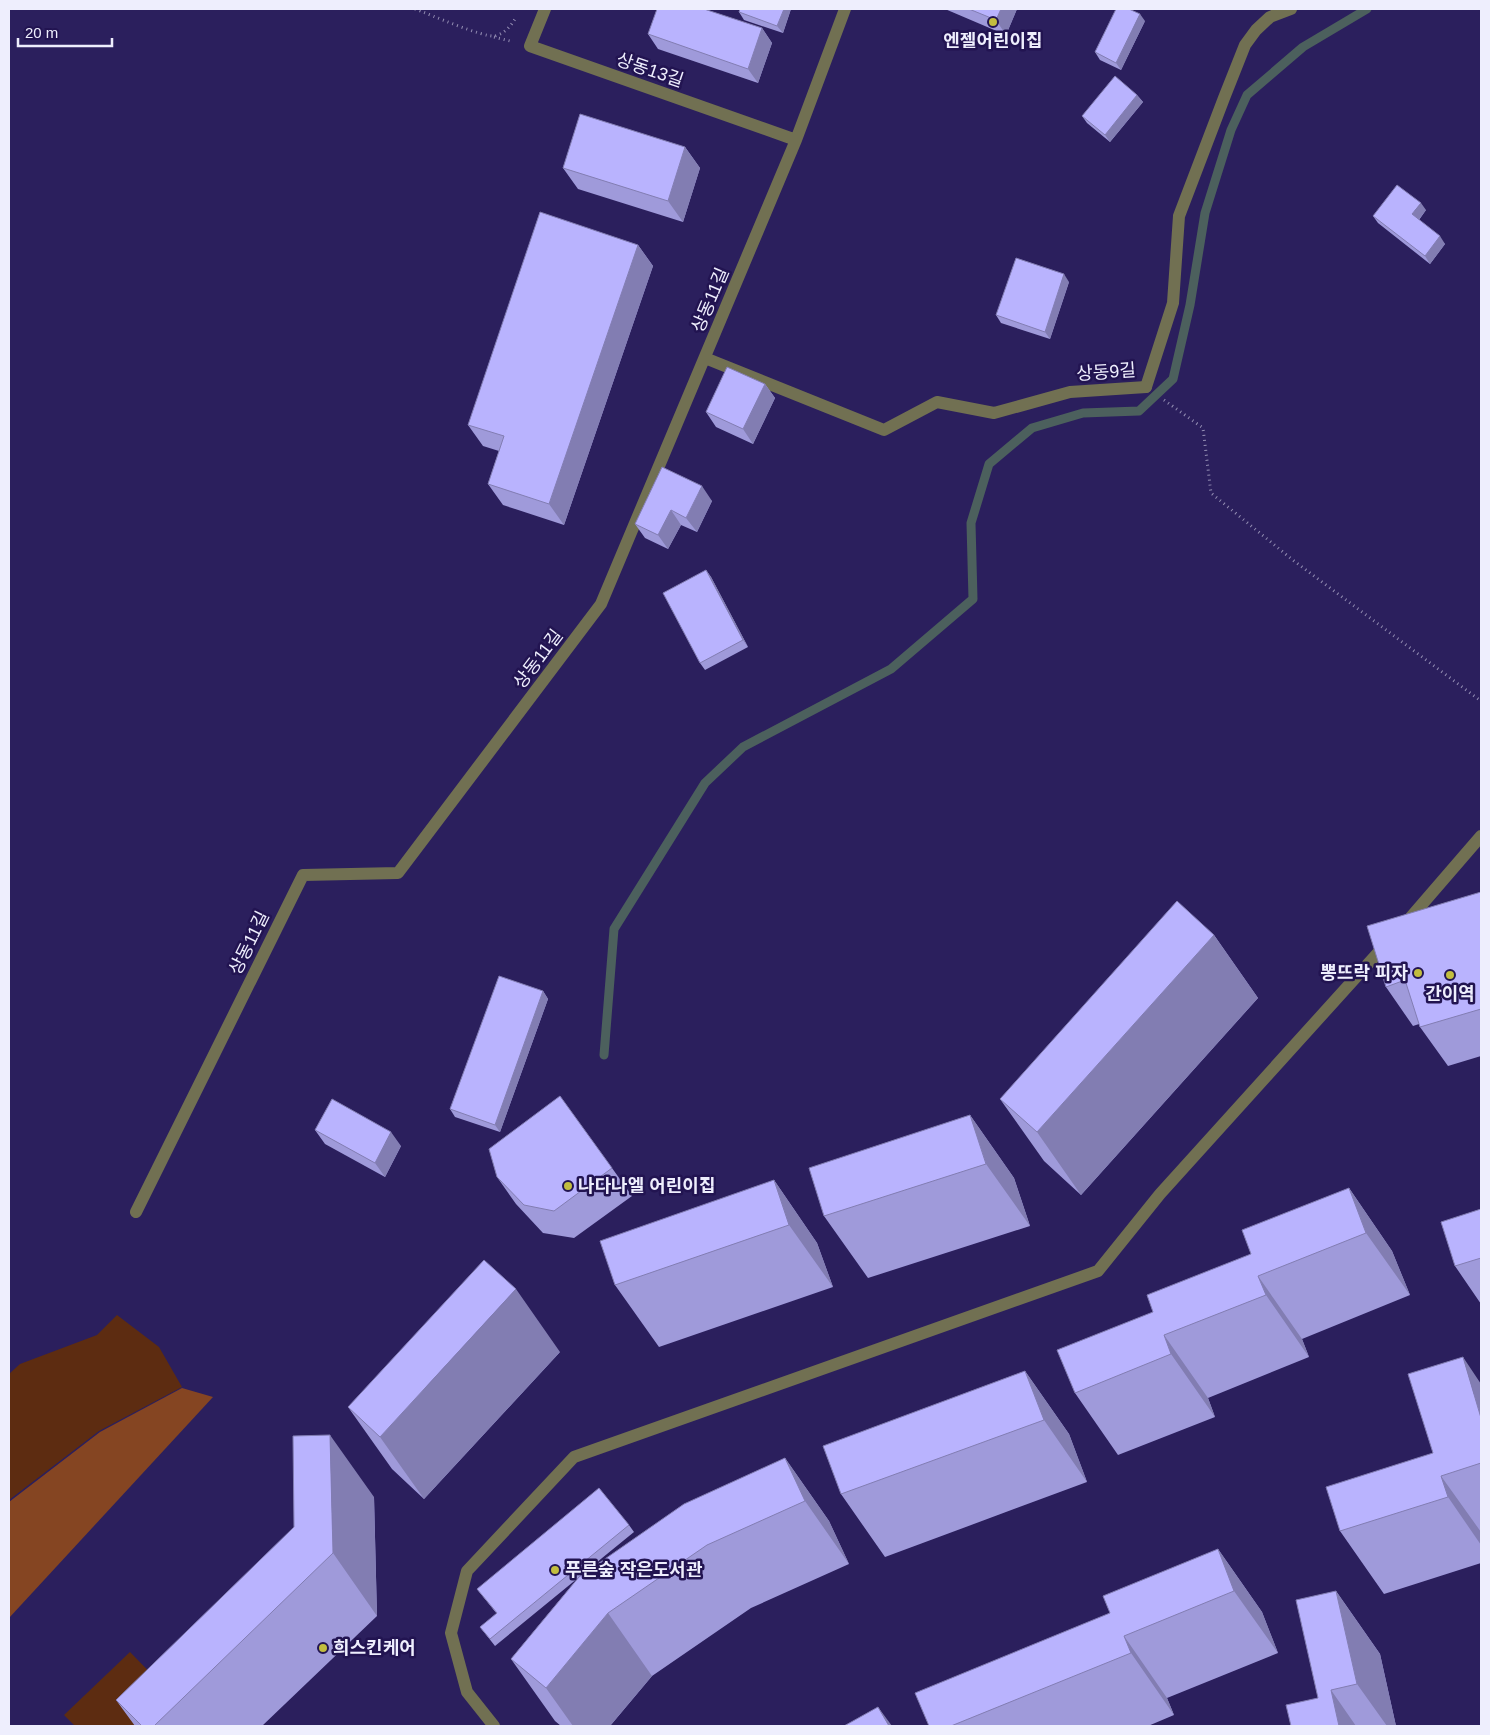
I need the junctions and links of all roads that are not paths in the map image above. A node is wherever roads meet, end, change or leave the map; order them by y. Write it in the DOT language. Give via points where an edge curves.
graph roads {
  1 [pos="545,9"];
  2 [pos="845,9"];
  3 [pos="1290,9"];
  4 [pos="796,140"];
  5 [pos="705,358"];
  6 [pos="1481,836"];
  7 [pos="136,1212"];
  8 [pos="494,1726"];
  1 -- 4 [label="street, 상동13길" via="530,46"];
  2 -- 4 [label="street, 상동11길"];
  3 -- 5 [label="street, 상동9길" via="1270,16 1245,45 1179,216 1173,303 1146,387 1070,392 994,413 937,402 884,430"];
  4 -- 5 [label="street, 상동11길"];
  5 -- 7 [label="street, 상동11길" via="601,604 398,873 303,875"];
  6 -- 8 [label="street" via="1160,1194 1098,1271 574,1457 467,1571 451,1633 467,1692"];
}
